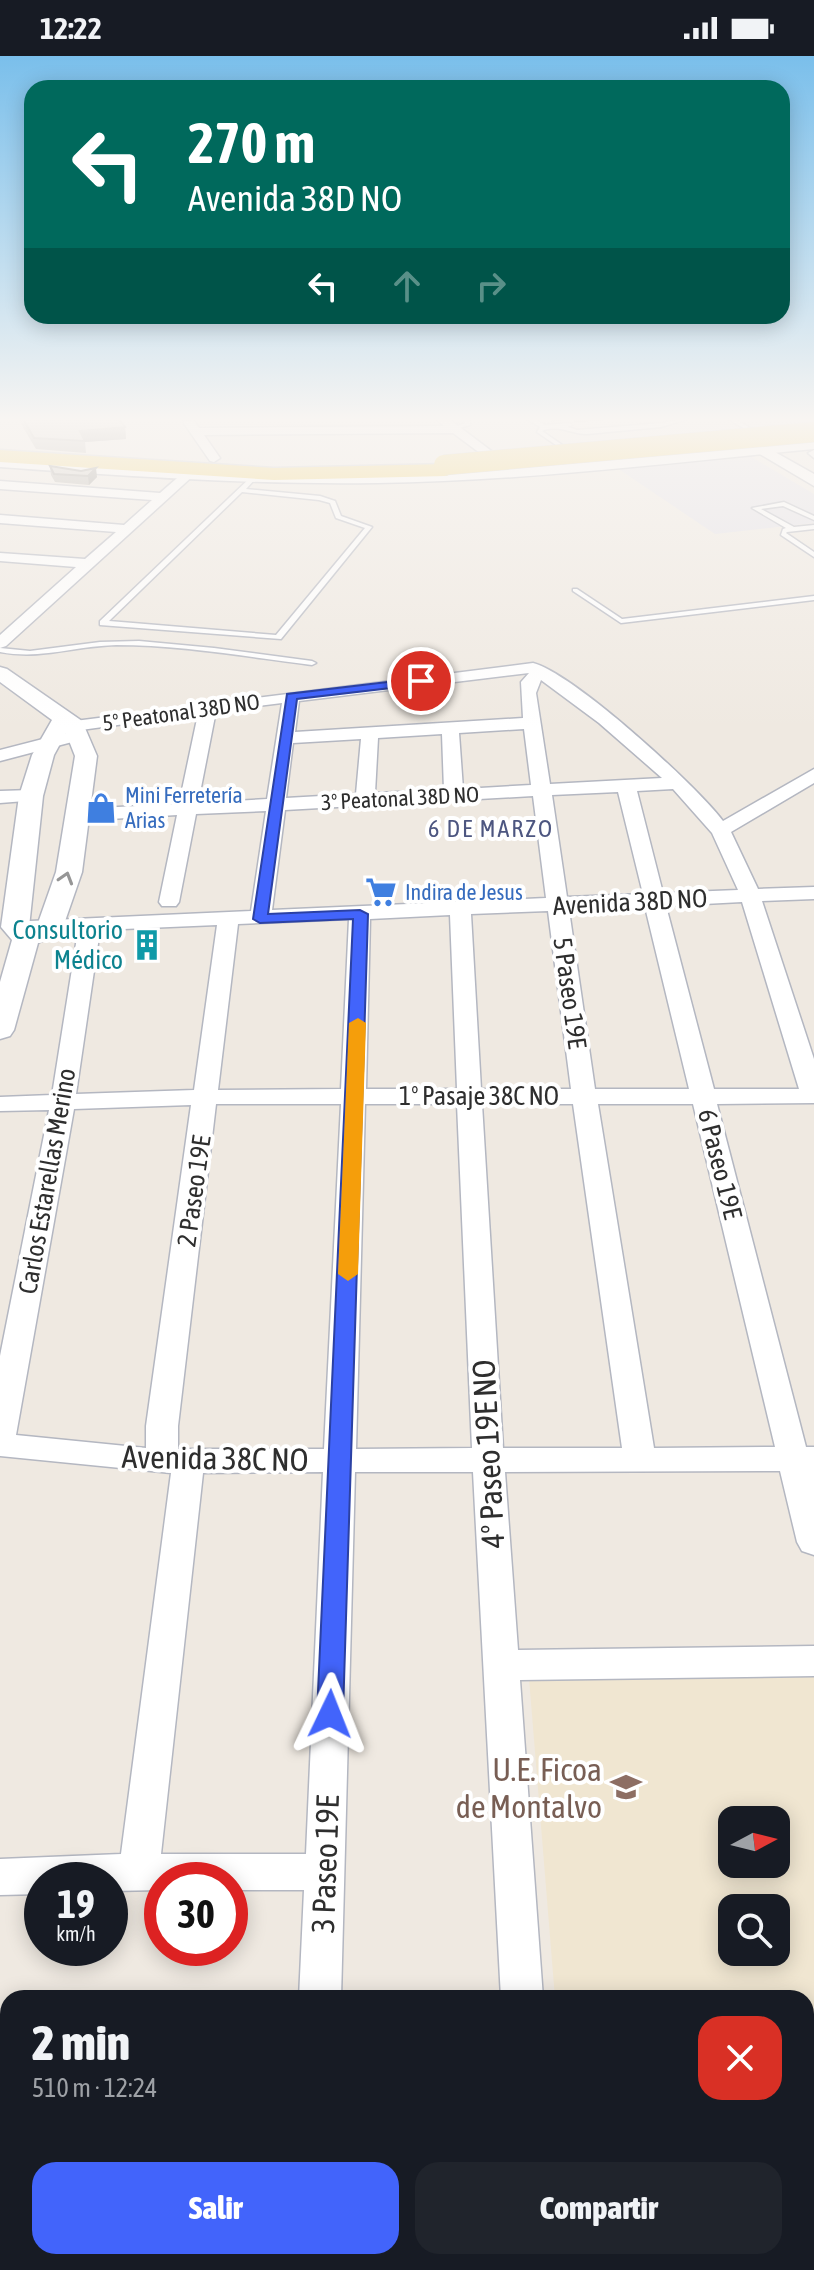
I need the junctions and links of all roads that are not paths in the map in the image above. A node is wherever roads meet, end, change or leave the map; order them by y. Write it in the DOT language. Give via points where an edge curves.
graph roads {
  1 [pos="42,522"];
  2 [pos="135,522"];
  3 [pos="208,522"];
  4 [pos="354,522"];
  5 [pos="781,522"];
  6 [pos="814,527"];
  7 [pos="128,529"];
  8 [pos="793,529"];
  9 [pos="814,555"];
  10 [pos="0,557"];
  11 [pos="88,564"];
  12 [pos="575,590"];
  13 [pos="814,598"];
  14 [pos="0,615"];
  15 [pos="20,625"];
  16 [pos="0,643"];
  17 [pos="0,650"];
  18 [pos="312,663"];
  19 [pos="540,672"];
  20 [pos="0,673"];
  21 [pos="291,697"];
  22 [pos="208,707"];
  23 [pos="534,723"];
  24 [pos="450,728"];
  25 [pos="66,730"];
  26 [pos="370,733"];
  27 [pos="287,738"];
  28 [pos="0,756"];
  29 [pos="676,783"];
  30 [pos="811,783"];
  31 [pos="626,786"];
  32 [pos="542,790"];
  33 [pos="454,795"];
  34 [pos="31,796"];
  35 [pos="0,797"];
  36 [pos="365,800"];
  37 [pos="275,804"];
  38 [pos="187,809"];
  39 [pos="77,815"];
  40 [pos="721,830"];
  41 [pos="814,893"];
  42 [pos="750,896"];
  43 [pos="656,900"];
  44 [pos="169,902"];
  45 [pos="557,905"];
  46 [pos="460,910"];
  47 [pos="360,914"];
  48 [pos="260,919"];
  49 [pos="228,920"];
  50 [pos="90,925"];
  51 [pos="30,931"];
  52 [pos="0,1030"];
  53 [pos="584,1096"];
  54 [pos="703,1096"];
  55 [pos="814,1096"];
  56 [pos="207,1097"];
  57 [pos="356,1097"];
  58 [pos="470,1097"];
  59 [pos="63,1101"];
  60 [pos="0,1104"];
  61 [pos="0,1435"];
  62 [pos="0,1445"];
  63 [pos="804,1459"];
  64 [pos="488,1460"];
  65 [pos="640,1460"];
  66 [pos="175,1461"];
  67 [pos="340,1461"];
  68 [pos="814,1542"];
  69 [pos="814,1661"];
  70 [pos="501,1665"];
  71 [pos="139,1872"];
  72 [pos="325,1872"];
  73 [pos="0,1877"];
  74 [pos="320,1990"];
  75 [pos="521,1990"];
  1 -- 7 [label="street"];
  2 -- 7 [label="street"];
  3 -- 4 [label="lane" via="103,623 278,637 369,527"];
  5 -- 8 [label="lane"];
  6 -- 8 [label="lane"];
  7 -- 11 [label="street"];
  8 -- 9 [label="lane" via="783,534"];
  10 -- 11 [label="street"];
  11 -- 15 [label="street"];
  12 -- 13 [label="lane" via="621,621"];
  14 -- 15 [label="street"];
  15 -- 16 [label="street"];
  17 -- 18 [label="lane" via="37,656 88,644 123,643"];
  19 -- 21 [label="street, 5° Peatonal 38D NO" via="517,668"];
  19 -- 23 [label="street, 5 Paseo 19E" via="529,682"];
  19 -- 29 [label="street"];
  20 -- 25 [label="street"];
  21 -- 22 [label="street, 5° Peatonal 38D NO"];
  21 -- 27 [label="street"];
  22 -- 25 [label="street, 5° Peatonal 38D NO"];
  22 -- 38 [label="street"];
  23 -- 24 [label="street"];
  23 -- 32 [label="street, 5 Paseo 19E"];
  24 -- 26 [label="street"];
  24 -- 33 [label="street"];
  25 -- 28 [label="street, 5° Peatonal 38D NO"];
  25 -- 34 [label="street" via="43,755"];
  25 -- 39 [label="street" via="86,756"];
  26 -- 27 [label="street"];
  26 -- 36 [label="street"];
  27 -- 37 [label="street"];
  29 -- 31 [label="street, 3° Peatonal 38D NO"];
  29 -- 40 [label="street"];
  30 -- 40 [label="street"];
  31 -- 32 [label="street, 3° Peatonal 38D NO"];
  31 -- 43 [label="street, 6 Paseo 19E"];
  32 -- 33 [label="street, 3° Peatonal 38D NO"];
  32 -- 45 [label="street, 5 Paseo 19E"];
  33 -- 36 [label="street, 3° Peatonal 38D NO"];
  34 -- 35 [label="street"];
  34 -- 51 [label="street"];
  36 -- 37 [label="street, 3° Peatonal 38D NO"];
  37 -- 38 [label="street, 3° Peatonal 38D NO"];
  37 -- 48 [label="street"];
  38 -- 39 [label="street, 3° Peatonal 38D NO"];
  38 -- 44 [label="street"];
  51 -- 39 [label="street, one-way" via="69,872"];
  40 -- 42 [label="street"];
  41 -- 42 [label="street, Avenida 38D NO"];
  42 -- 43 [label="street, Avenida 38D NO"];
  42 -- 55 [label="street"];
  43 -- 45 [label="street, Avenida 38D NO"];
  43 -- 54 [label="street, 6 Paseo 19E"];
  45 -- 46 [label="street, Avenida 38D NO"];
  45 -- 53 [label="street, 5 Paseo 19E"];
  46 -- 47 [label="street, Avenida 38D NO"];
  46 -- 58 [label="street, 4° Paseo 19E NO"];
  47 -- 48 [label="street, Avenida 38D NO"];
  47 -- 57 [label="street, 3 Paseo 19E"];
  48 -- 49 [label="street, Avenida 38D NO"];
  49 -- 50 [label="street, Avenida 38D NO"];
  49 -- 56 [label="street, 2 Paseo 19E"];
  50 -- 51 [label="street, Avenida 38D NO"];
  50 -- 59 [label="street, Carlos Estarellas Merino"];
  51 -- 52 [label="street"];
  53 -- 54 [label="street, 1° Pasaje 38C NO"];
  53 -- 58 [label="street, 1° Pasaje 38C NO"];
  53 -- 65 [label="street, 5 Paseo 19E"];
  54 -- 55 [label="street, 1° Pasaje 38C NO"];
  54 -- 63 [label="street, 6 Paseo 19E"];
  56 -- 57 [label="street, 1° Pasaje 38C NO"];
  56 -- 59 [label="street, 1° Pasaje 38C NO"];
  56 -- 66 [label="street, 2 Paseo 19E" via="162,1426"];
  57 -- 58 [label="street, 1° Pasaje 38C NO"];
  57 -- 67 [label="street, 3 Paseo 19E"];
  58 -- 64 [label="street, 4° Paseo 19E NO"];
  59 -- 60 [label="street, 1° Pasaje 38C NO"];
  59 -- 61 [label="street, Carlos Estarellas Merino"];
  62 -- 66 [label="street, Avenida 38C NO"];
  63 -- 65 [label="street, Avenida 38C NO"];
  63 -- 68 [label="street, 6 Paseo 19E"];
  64 -- 65 [label="street, Avenida 38C NO"];
  64 -- 67 [label="street, Avenida 38C NO"];
  64 -- 70 [label="street, 4° Paseo 19E NO"];
  66 -- 67 [label="street, Avenida 38C NO"];
  66 -- 71 [label="street, 2 Paseo 19E"];
  67 -- 72 [label="street, 3 Paseo 19E"];
  69 -- 70 [label="street"];
  70 -- 75 [label="street, 4° Paseo 19E NO"];
  71 -- 72 [label="street"];
  71 -- 73 [label="street"];
  72 -- 74 [label="street, 3 Paseo 19E"];
}
